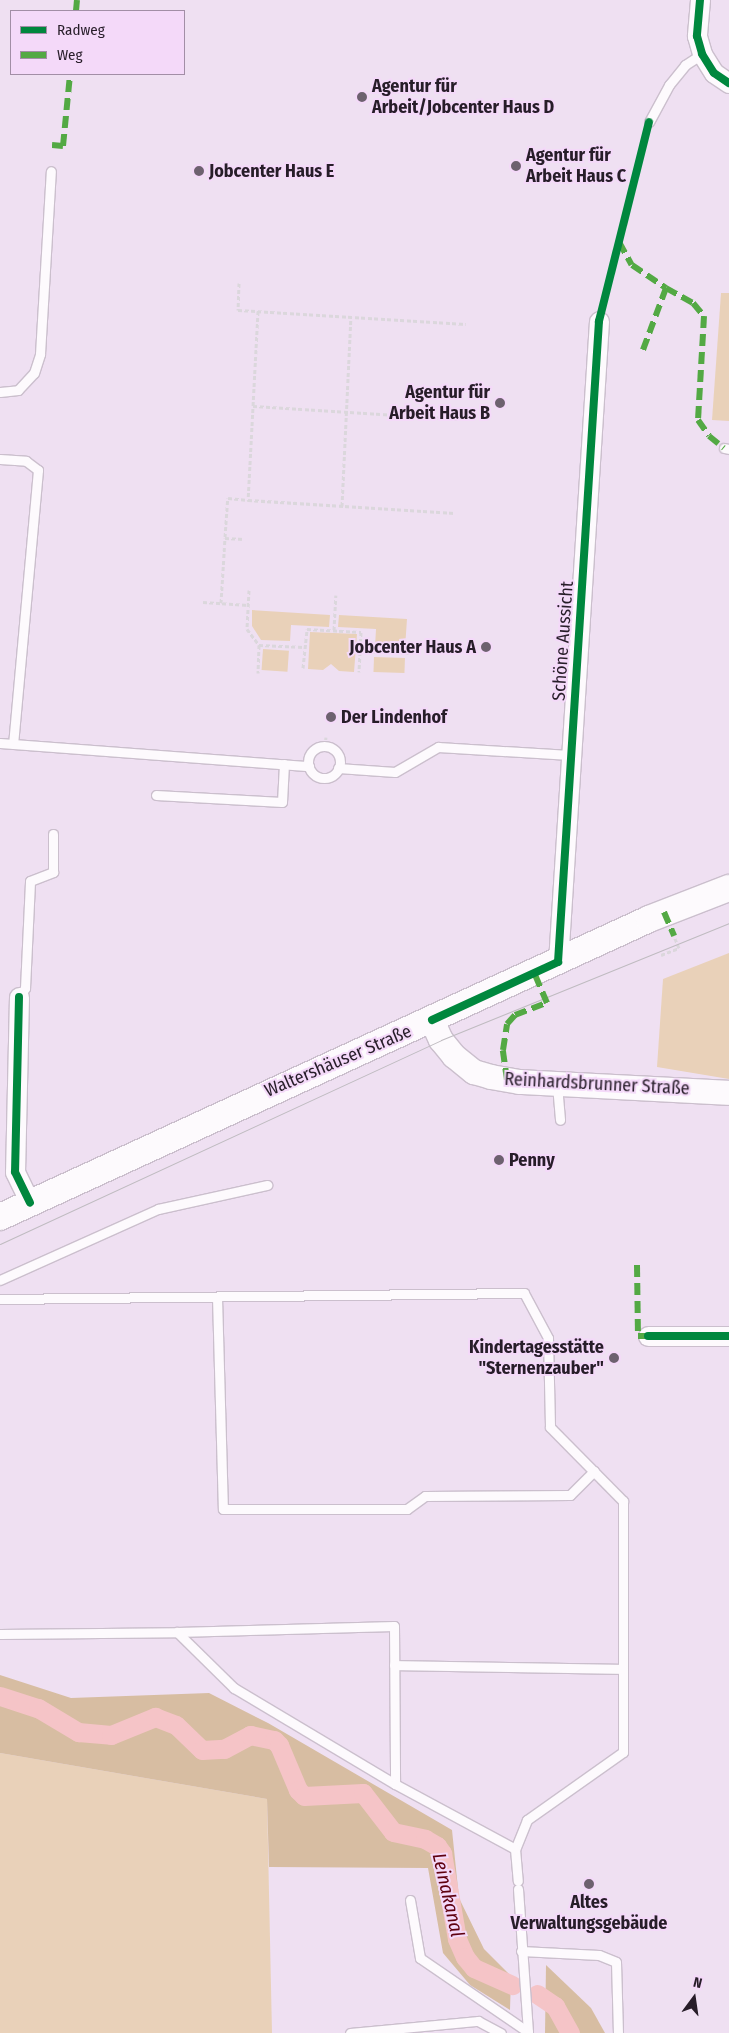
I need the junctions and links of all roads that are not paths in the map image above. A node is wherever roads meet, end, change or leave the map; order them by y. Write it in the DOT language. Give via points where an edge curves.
graph roads {
  1 [pos="700,0"];
  2 [pos="702,54"];
  3 [pos="729,83"];
  4 [pos="649,122"];
  5 [pos="51,171"];
  6 [pos="599,321"];
  7 [pos="0,392"];
  8 [pos="0,459"];
  9 [pos="0,743"];
  10 [pos="14,744"];
  11 [pos="570,754"];
  12 [pos="284,764"];
  13 [pos="309,766"];
  14 [pos="338,768"];
  15 [pos="156,795"];
  16 [pos="53,834"];
  17 [pos="729,888"];
  18 [pos="558,962"];
  19 [pos="19,997"];
  20 [pos="432,1020"];
  21 [pos="557,1084"];
  22 [pos="729,1093"];
  23 [pos="560,1120"];
  24 [pos="267,1185"];
  25 [pos="30,1203"];
  26 [pos="0,1217"];
  27 [pos="0,1280"];
  28 [pos="218,1297"];
  29 [pos="0,1299"];
  30 [pos="648,1336"];
  31 [pos="729,1336"];
  32 [pos="594,1471"];
  33 [pos="178,1632"];
  34 [pos="0,1634"];
  35 [pos="394,1666"];
  36 [pos="623,1669"];
  37 [pos="394,1784"];
  38 [pos="515,1849"];
  39 [pos="410,1900"];
  40 [pos="521,1952"];
  41 [pos="528,2032"];
  42 [pos="350,2033"];
  43 [pos="501,2033"];
  44 [pos="618,2033"];
  1 -- 2 [label="street" via="697,36"];
  2 -- 3 [label="street" via="714,73"];
  2 -- 4 [label="lane" via="685,65 669,85"];
  5 -- 7 [label="lane" via="40,354 34,373 18,390"];
  6 -- 11 [label="street, Schöne Aussicht"];
  8 -- 10 [label="lane" via="26,461 38,470"];
  9 -- 10 [label="lane"];
  10 -- 12 [label="lane"];
  11 -- 14 [label="lane" via="438,747 395,772"];
  11 -- 18 [label="street, Schöne Aussicht"];
  12 -- 13 [label="lane"];
  12 -- 15 [label="lane" via="282,802"];
  13 -- 14 [label="lane" via="318,777 327,778"];
  13 -- 14 [label="lane" via="310,754 325,742 339,757"];
  16 -- 19 [label="lane" via="53,872 30,881 25,988"];
  17 -- 18 [label="main road, Waltershäuser Straße" via="664,912"];
  18 -- 20 [label="main road, Waltershäuser Straße"];
  19 -- 25 [label="street" via="15,1172"];
  20 -- 21 [label="street, Reinhardsbrunner Straße" via="441,1040 474,1072 507,1080"];
  20 -- 25 [label="main road, Waltershäuser Straße" via="281,1085"];
  21 -- 22 [label="street, Reinhardsbrunner Straße"];
  21 -- 23 [label="lane"];
  24 -- 27 [label="lane" via="158,1209"];
  25 -- 26 [label="main road, Waltershäuser Straße"];
  28 -- 29 [label="lane"];
  28 -- 32 [label="lane" via="524,1293 548,1338 550,1427"];
  28 -- 32 [label="lane" via="223,1510 407,1509 425,1496 570,1495"];
  30 -- 31 [label="street"];
  32 -- 36 [label="lane" via="623,1500"];
  33 -- 34 [label="lane"];
  33 -- 35 [label="lane" via="394,1626"];
  33 -- 37 [label="lane" via="234,1688"];
  35 -- 36 [label="lane"];
  35 -- 37 [label="lane"];
  36 -- 38 [label="lane" via="623,1752 527,1820"];
  37 -- 38 [label="lane"];
  38 -- 40 [label="lane"];
  39 -- 41 [label="lane" via="420,1958"];
  40 -- 41 [label="lane"];
  40 -- 44 [label="lane" via="600,1955 616,1962"];
  42 -- 43 [label="lane" via="478,2021"];
}
